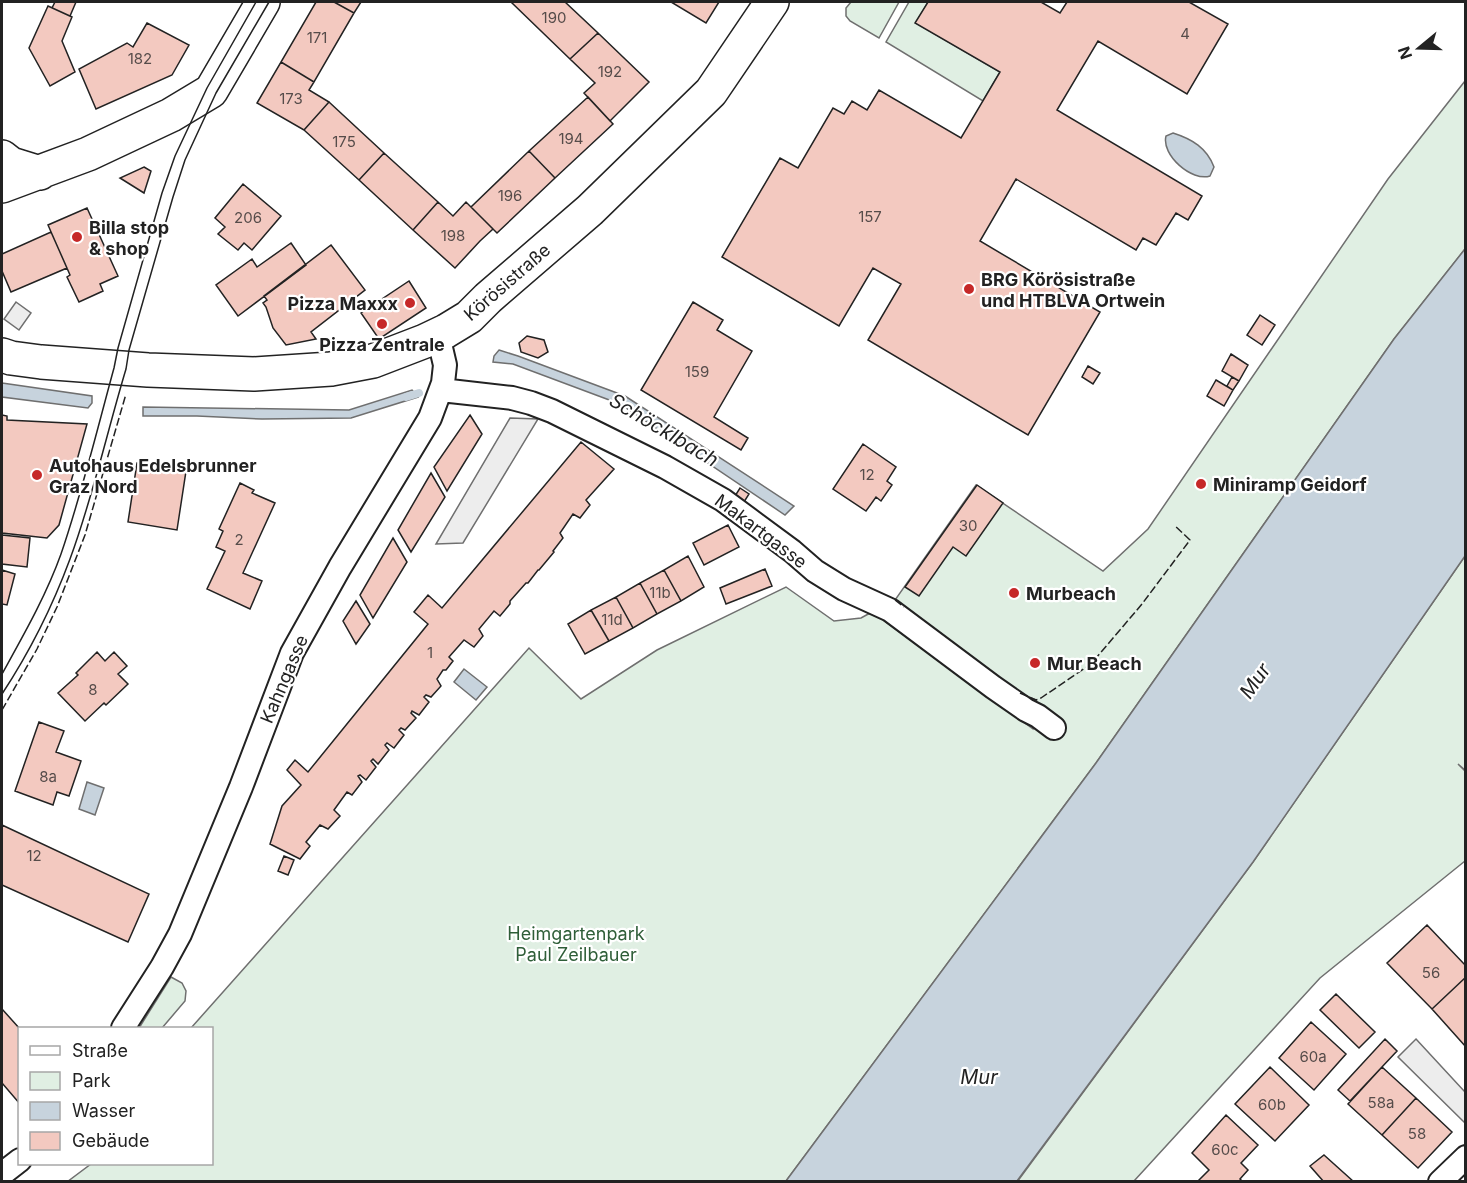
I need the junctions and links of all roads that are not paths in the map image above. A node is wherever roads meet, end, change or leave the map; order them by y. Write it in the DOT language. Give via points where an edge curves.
graph roads {
  1 [pos="263,2"];
  2 [pos="772,2"];
  3 [pos="4,176"];
  4 [pos="2,355"];
  5 [pos="442,368"];
  6 [pos="1054,728"];
  7 [pos="124,1027"];
  8 [pos="1466,1157"];
  9 [pos="18,1162"];
  10 [pos="2,1174"];
  11 [pos="1440,1182"];
  1 -- 3 [label="street" via="211,91 171,115 88,154 40,173 10,164"];
  2 -- 5 [label="street, Körösistraße" via="711,92 590,210 456,325"];
  4 -- 5 [label="street, Körösistraße" via="40,362 254,374 331,369 373,361"];
  5 -- 6 [label="street, Makartgasse" via="552,411 723,500 815,571 890,610"];
  5 -- 7 [label="street, Kahngasse" via="430,418 292,653 180,934"];
  8 -- 11 [label="street"];
  9 -- 10 [label="street"];
}
